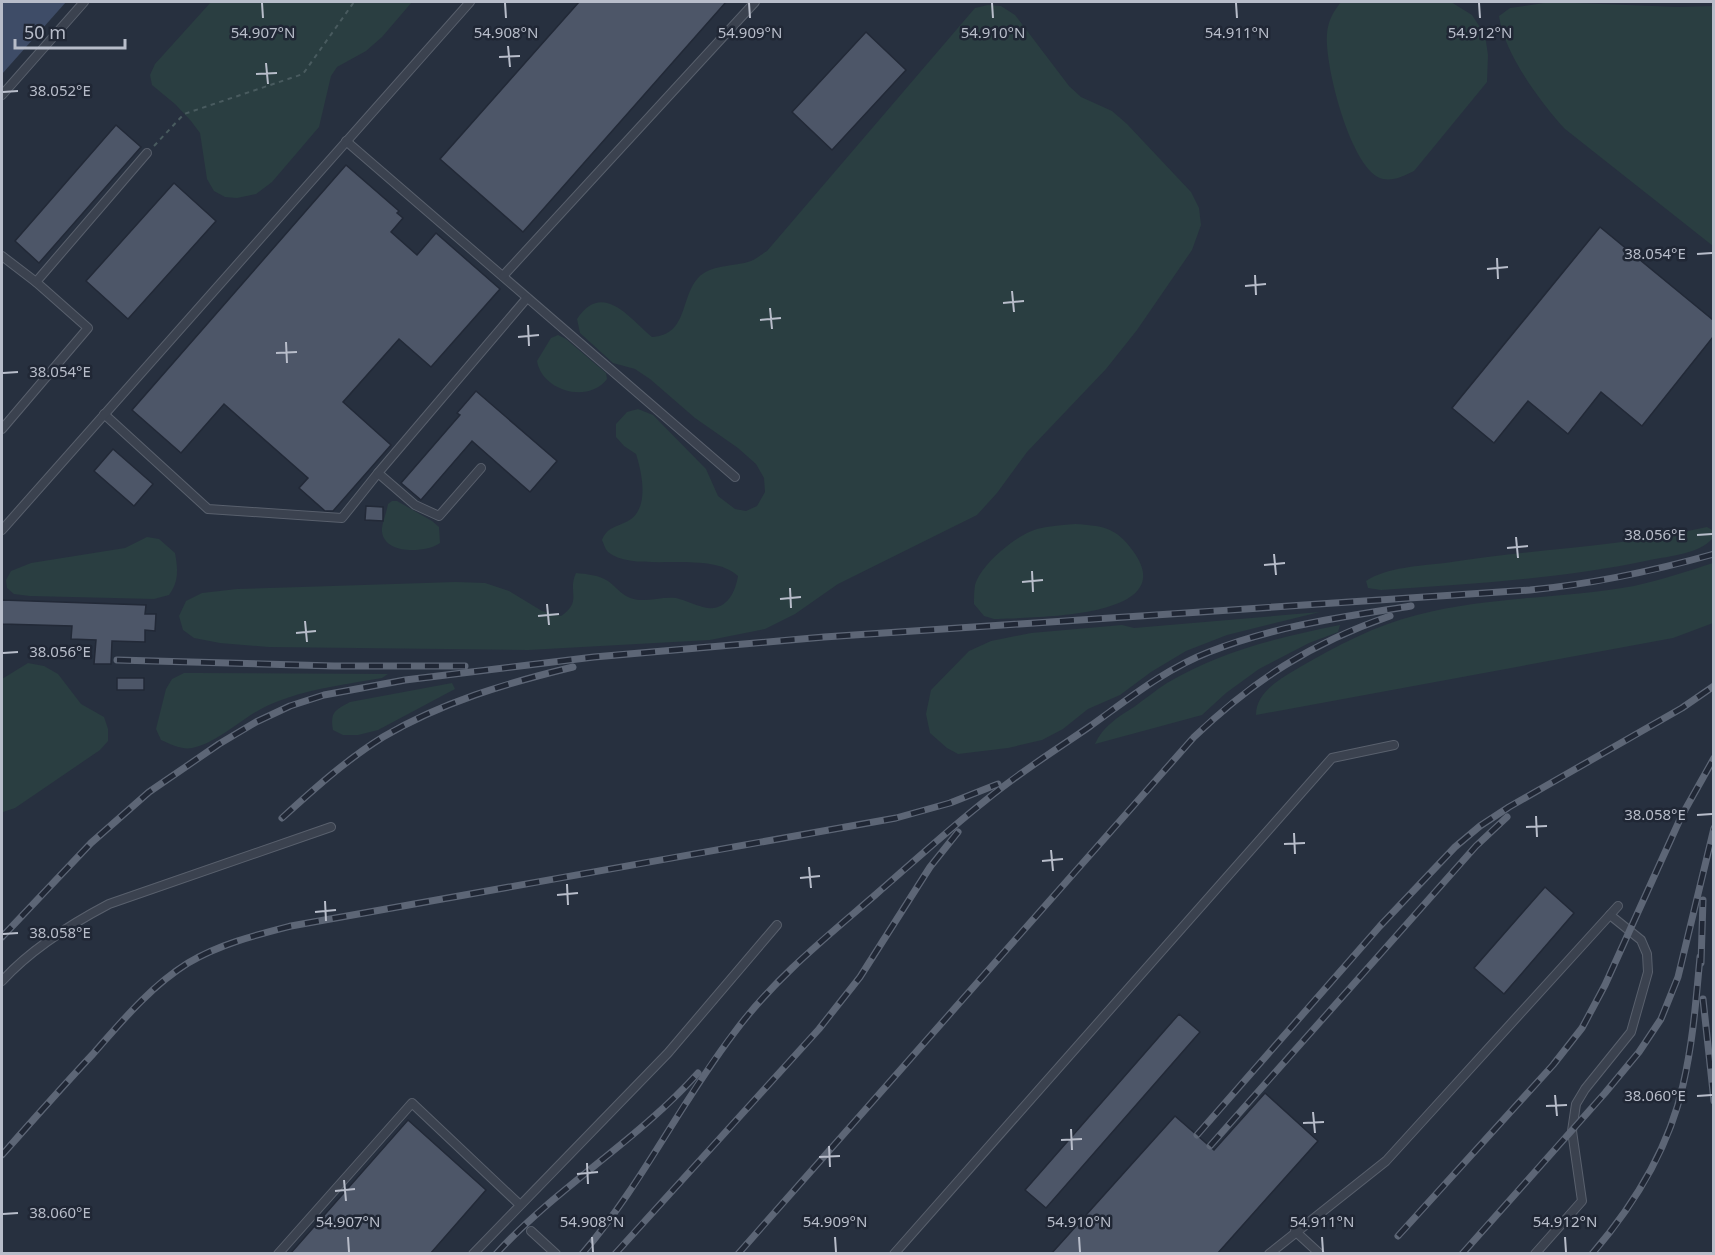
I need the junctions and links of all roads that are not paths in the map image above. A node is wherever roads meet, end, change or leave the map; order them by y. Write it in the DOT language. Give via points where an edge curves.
graph roads {
  1 [pos="84,2"];
  2 [pos="470,2"];
  3 [pos="755,2"];
  4 [pos="2,95"];
  5 [pos="346,141"];
  6 [pos="147,153"];
  7 [pos="2,256"];
  8 [pos="503,276"];
  9 [pos="36,282"];
  10 [pos="527,297"];
  11 [pos="104,414"];
  12 [pos="2,429"];
  13 [pos="481,468"];
  14 [pos="378,473"];
  15 [pos="735,477"];
  16 [pos="2,530"];
  17 [pos="1394,745"];
  18 [pos="331,827"];
  19 [pos="1618,906"];
  20 [pos="1610,915"];
  21 [pos="777,925"];
  22 [pos="2,981"];
  23 [pos="519,1204"];
  24 [pos="531,1232"];
  25 [pos="1295,1232"];
  26 [pos="278,1254"];
  27 [pos="473,1254"];
  28 [pos="556,1254"];
  29 [pos="894,1254"];
  30 [pos="1269,1254"];
  31 [pos="1320,1254"];
  32 [pos="1535,1254"];
  1 -- 4 [label="lane"];
  2 -- 5 [label="lane"];
  3 -- 8 [label="lane"];
  5 -- 8 [label="lane"];
  5 -- 11 [label="lane"];
  6 -- 9 [label="lane"];
  7 -- 9 [label="lane"];
  8 -- 10 [label="lane"];
  9 -- 12 [label="lane" via="88,328"];
  10 -- 14 [label="lane"];
  10 -- 15 [label="lane"];
  11 -- 14 [label="lane" via="208,509 342,518"];
  11 -- 16 [label="lane"];
  13 -- 14 [label="lane" via="439,516 415,505"];
  17 -- 29 [label="lane" via="1332,758"];
  18 -- 22 [label="lane" via="109,904 26,957"];
  19 -- 20 [label="lane"];
  20 -- 25 [label="lane" via="1386,1161"];
  20 -- 32 [label="lane" via="1641,940 1648,972 1631,1032 1576,1104 1572,1131 1582,1201"];
  21 -- 23 [label="lane" via="668,1053"];
  23 -- 26 [label="lane" via="412,1103"];
  23 -- 27 [label="lane"];
  24 -- 28 [label="lane"];
  25 -- 30 [label="lane"];
  25 -- 31 [label="lane"];
}
